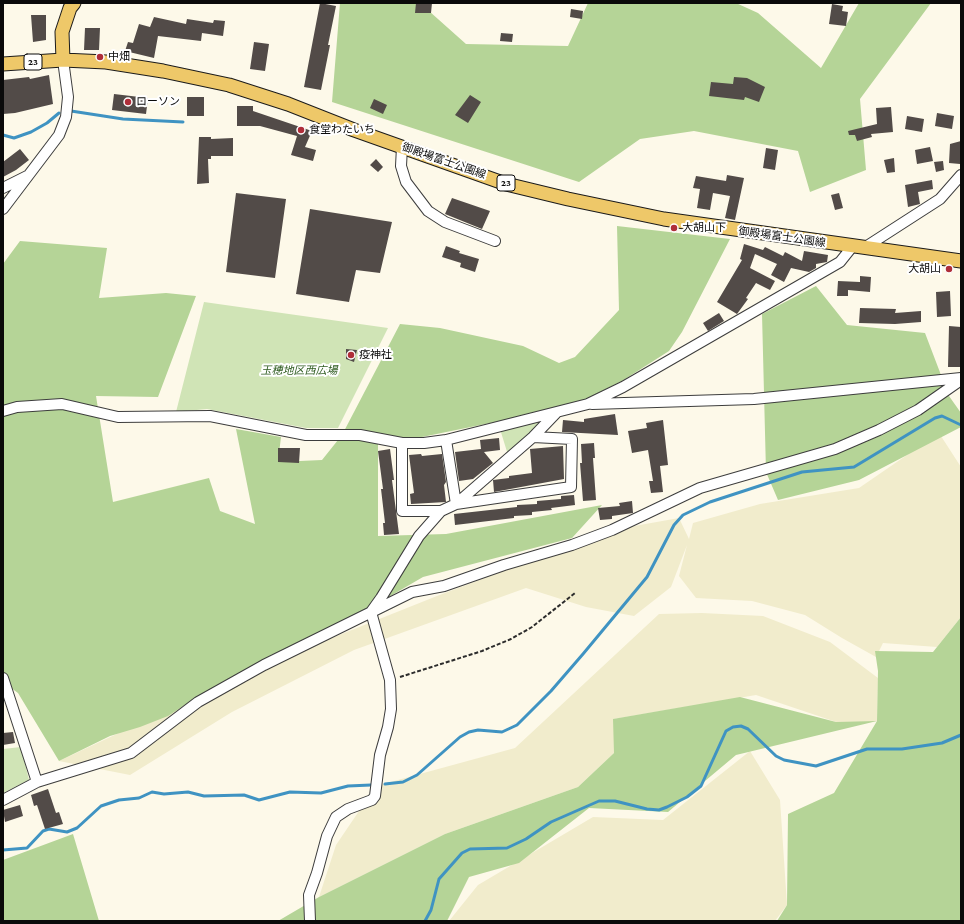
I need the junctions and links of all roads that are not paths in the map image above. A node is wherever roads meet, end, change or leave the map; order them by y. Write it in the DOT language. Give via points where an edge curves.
graph roads {
  1 [pos="74,3"];
  2 [pos="63,60"];
  3 [pos="3,64"];
  4 [pos="402,147"];
  5 [pos="31,174"];
  6 [pos="961,175"];
  7 [pos="3,188"];
  8 [pos="3,209"];
  9 [pos="495,241"];
  10 [pos="858,247"];
  11 [pos="961,261"];
  12 [pos="961,379"];
  13 [pos="588,404"];
  14 [pos="3,411"];
  15 [pos="557,412"];
  16 [pos="533,437"];
  17 [pos="446,440"];
  18 [pos="402,443"];
  19 [pos="456,504"];
  20 [pos="441,511"];
  21 [pos="370,612"];
  22 [pos="3,678"];
  23 [pos="37,782"];
  24 [pos="3,800"];
  25 [pos="310,921"];
  1 -- 2 [label="main road" via="62,32"];
  2 -- 3 [label="main road, 御殿場富士公園線 / 23"];
  2 -- 4 [label="main road, 御殿場富士公園線 / 23" via="113,63 229,85 288,104"];
  2 -- 5 [label="street" via="68,97 66,117 59,135"];
  4 -- 9 [label="street" via="400,166 406,182 428,211 445,222"];
  4 -- 10 [label="main road, 御殿場富士公園線 / 23" via="506,184 664,220"];
  5 -- 7 [label="street"];
  5 -- 8 [label="street"];
  6 -- 10 [label="street" via="940,199"];
  10 -- 11 [label="main road, 御殿場富士公園線 / 23"];
  10 -- 13 [label="street" via="840,262 623,387"];
  12 -- 13 [label="street" via="754,399"];
  12 -- 21 [label="street" via="918,410 835,449 700,488 612,530 444,586 412,592"];
  13 -- 15 [label="street"];
  14 -- 18 [label="street" via="17,407 62,404 118,417 210,416 306,436 360,435"];
  15 -- 16 [label="street"];
  15 -- 17 [label="street"];
  16 -- 19 [label="street"];
  16 -- 19 [label="street" via="572,439 571,487"];
  17 -- 18 [label="street"];
  17 -- 19 [label="street"];
  18 -- 20 [label="street" via="402,511"];
  19 -- 20 [label="street"];
  20 -- 21 [label="street" via="419,536"];
  21 -- 23 [label="street" via="264,665 198,702 131,754"];
  21 -- 25 [label="street" via="390,680 391,709 380,755 375,796 372,800 348,809 336,817 327,836 318,873 308,895"];
  22 -- 23 [label="street"];
  23 -- 24 [label="street"];
}
